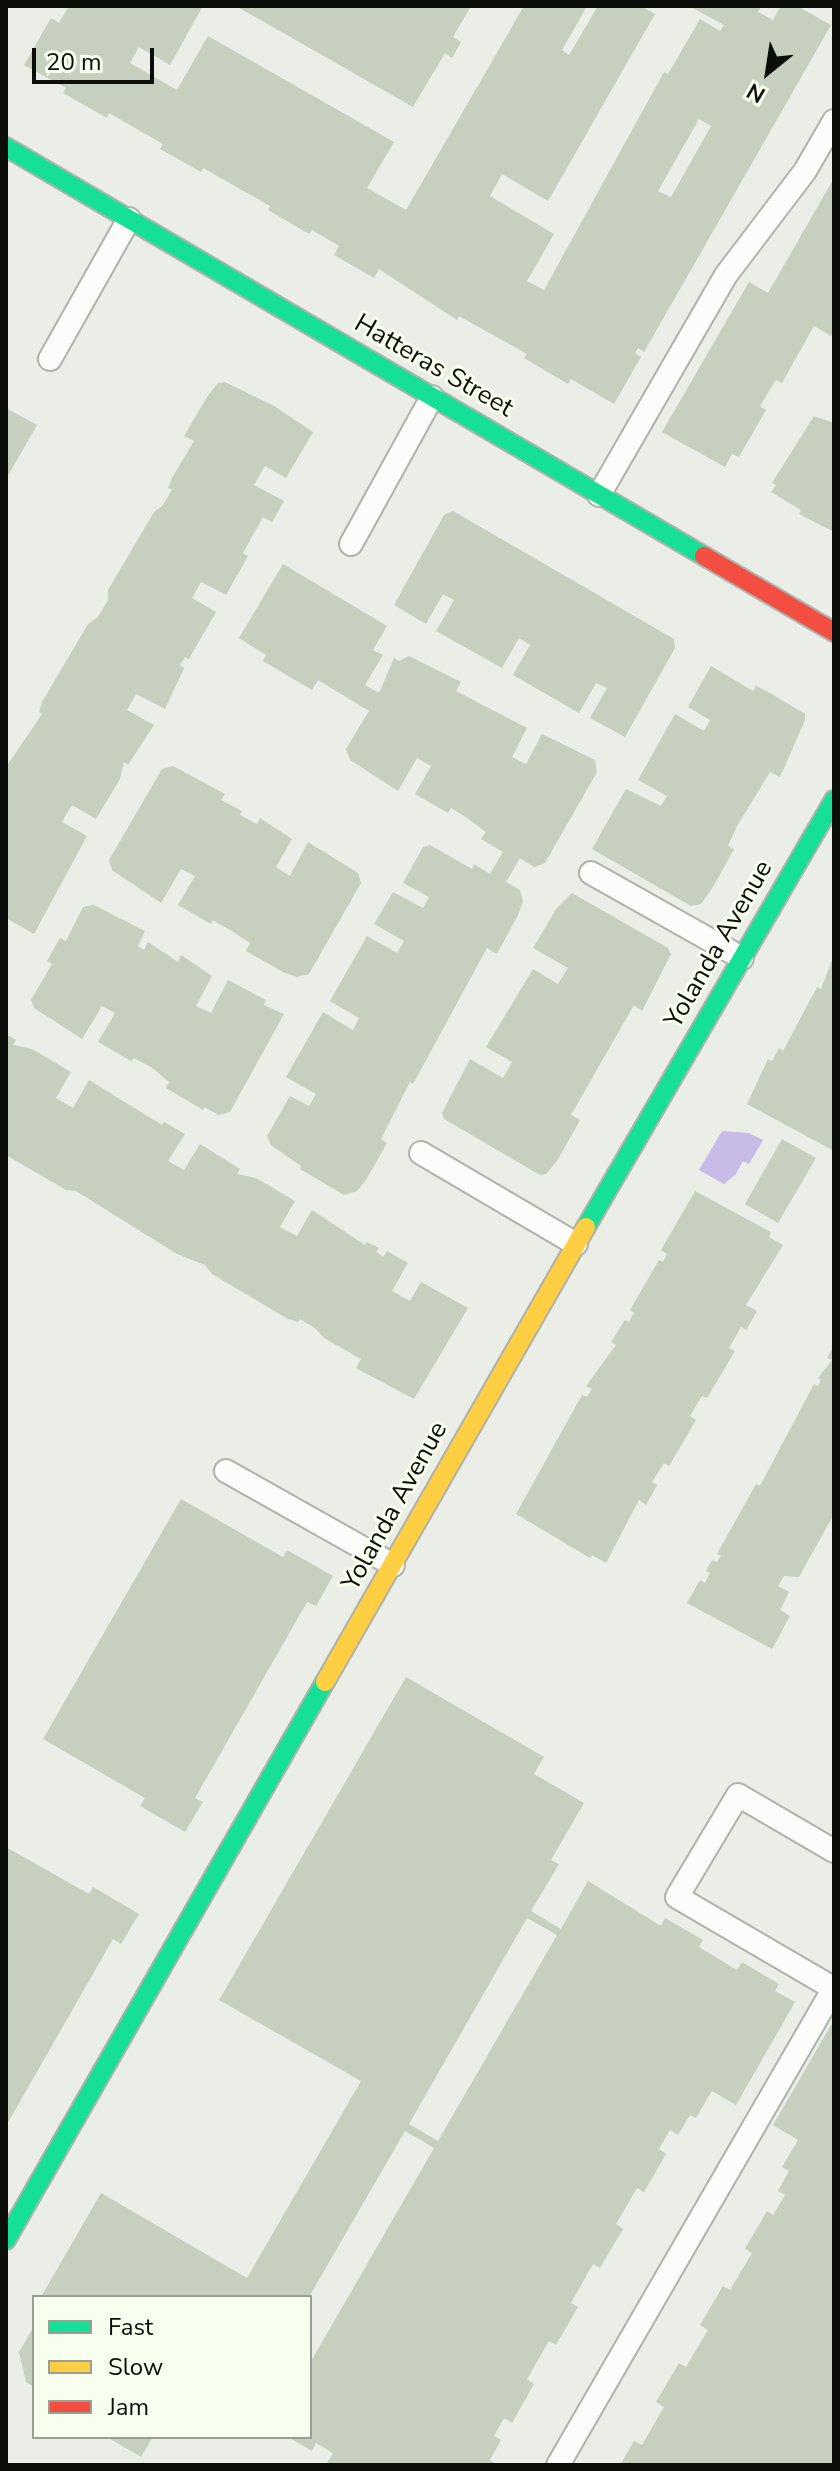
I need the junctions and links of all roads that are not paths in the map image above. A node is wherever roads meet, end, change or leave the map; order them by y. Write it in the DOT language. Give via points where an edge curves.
graph roads {
  1 [pos="834,121"];
  2 [pos="6,147"];
  3 [pos="129,219"];
  4 [pos="50,359"];
  5 [pos="432,397"];
  6 [pos="599,495"];
  7 [pos="351,544"];
  8 [pos="834,632"];
  9 [pos="834,800"];
  10 [pos="591,873"];
  11 [pos="742,958"];
  12 [pos="421,1153"];
  13 [pos="576,1244"];
  14 [pos="226,1471"];
  15 [pos="393,1565"];
  16 [pos="834,1851"];
  17 [pos="833,1988"];
  18 [pos="6,2240"];
  19 [pos="558,2465"];
  1 -- 6 [label="lane" via="805,171 726,275"];
  2 -- 3 [label="street, Hatteras Street"];
  3 -- 4 [label="lane"];
  3 -- 5 [label="street, Hatteras Street"];
  5 -- 6 [label="street, Hatteras Street"];
  5 -- 7 [label="lane"];
  6 -- 8 [label="street, Hatteras Street"];
  9 -- 11 [label="street, Yolanda Avenue"];
  10 -- 11 [label="lane"];
  11 -- 13 [label="street, Yolanda Avenue"];
  12 -- 13 [label="lane"];
  13 -- 15 [label="street, Yolanda Avenue"];
  14 -- 15 [label="lane"];
  15 -- 18 [label="street, Yolanda Avenue"];
  16 -- 17 [label="lane" via="738,1795 677,1897"];
  17 -- 19 [label="lane"];
}
